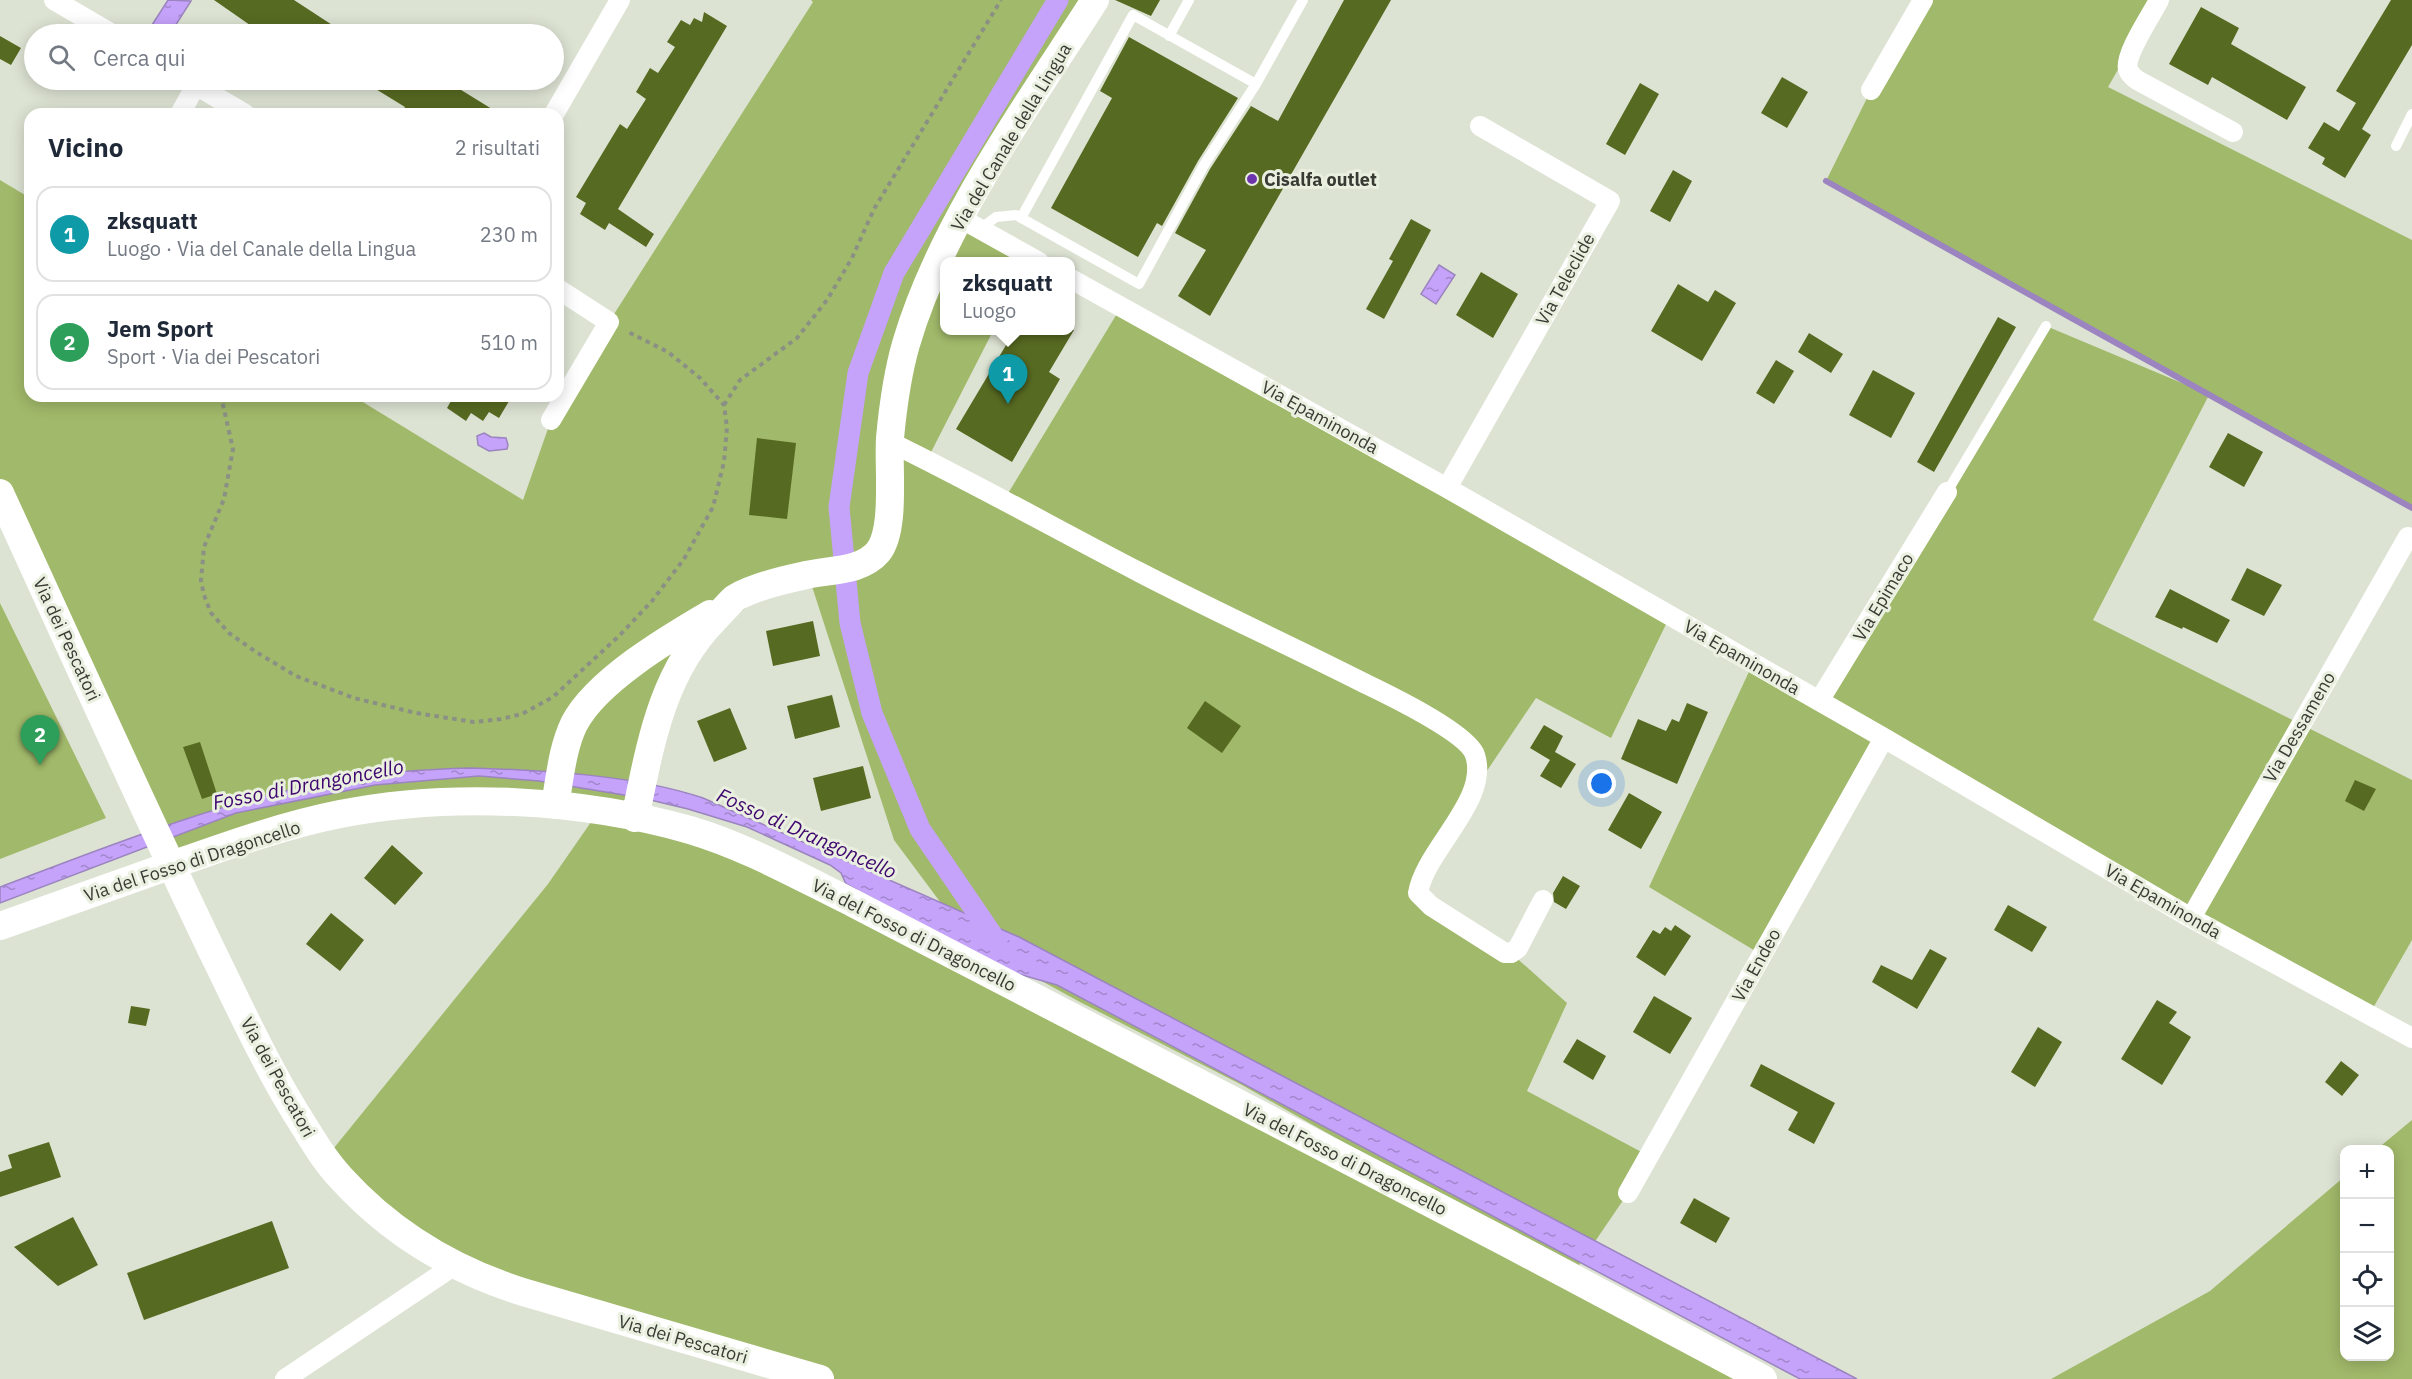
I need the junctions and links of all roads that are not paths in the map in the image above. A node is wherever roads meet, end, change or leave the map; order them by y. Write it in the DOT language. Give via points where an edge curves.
graph roads {
  1 [pos="54,0"];
  2 [pos="620,0"];
  3 [pos="1095,0"];
  4 [pos="1189,0"];
  5 [pos="1303,0"];
  6 [pos="1923,0"];
  7 [pos="2159,0"];
  8 [pos="95,24"];
  9 [pos="1169,36"];
  10 [pos="1256,84"];
  11 [pos="188,90"];
  12 [pos="204,90"];
  13 [pos="1871,90"];
  14 [pos="182,108"];
  15 [pos="235,108"];
  16 [pos="557,108"];
  17 [pos="2412,114"];
  18 [pos="1480,126"];
  19 [pos="2233,132"];
  20 [pos="2396,146"];
  21 [pos="1021,218"];
  22 [pos="970,224"];
  23 [pos="947,257"];
  24 [pos="1032,257"];
  25 [pos="940,268"];
  26 [pos="1075,281"];
  27 [pos="564,293"];
  28 [pos="2046,326"];
  29 [pos="564,398"];
  30 [pos="562,402"];
  31 [pos="551,420"];
  32 [pos="890,442"];
  33 [pos="1447,488"];
  34 [pos="1947,492"];
  35 [pos="0,494"];
  36 [pos="2408,537"];
  37 [pos="735,599"];
  38 [pos="633,665"];
  39 [pos="666,694"];
  40 [pos="1819,701"];
  41 [pos="1884,738"];
  42 [pos="556,801"];
  43 [pos="636,814"];
  44 [pos="167,857"];
  45 [pos="1543,900"];
  46 [pos="2191,918"];
  47 [pos="0,926"];
  48 [pos="2412,1038"];
  49 [pos="1628,1193"];
  50 [pos="455,1265"];
  51 [pos="285,1379"];
  52 [pos="820,1379"];
  53 [pos="1763,1379"];
  1 -- 8 [label="street"];
  2 -- 16 [label="street"];
  3 -- 22 [label="street, Via del Canale della Lingua" via="989,167"];
  4 -- 9 [label="lane"];
  5 -- 10 [label="lane"];
  6 -- 13 [label="street"];
  7 -- 19 [label="street" via="2129,56 2131,74"];
  9 -- 10 [label="lane"];
  9 -- 21 [label="lane" via="1133,15"];
  10 -- 21 [label="lane" via="1204,165 1139,284"];
  11 -- 14 [label="street"];
  12 -- 15 [label="street"];
  17 -- 20 [label="lane"];
  18 -- 33 [label="street, Via Teleclide" via="1610,201"];
  21 -- 22 [label="lane" via="1006,215"];
  22 -- 23 [label="street, Via del Canale della Lingua"];
  22 -- 24 [label="street"];
  25 -- 32 [label="street, Via del Canale della Lingua" via="928,285 906,345 895,391"];
  26 -- 33 [label="street, Via Epaminonda"];
  27 -- 29 [label="street" via="609,322"];
  28 -- 34 [label="lane"];
  30 -- 31 [label="street"];
  32 -- 37 [label="street, Via del Canale della Lingua" via="887,531 872,557 856,566 808,574"];
  32 -- 45 [label="street" via="1394,698 1451,731 1474,752 1477,775 1472,793 1431,862 1418,893 1431,906 1504,953 1518,948"];
  33 -- 40 [label="street, Via Epaminonda"];
  34 -- 40 [label="street, Via Epimaco"];
  35 -- 44 [label="street, Via dei Pescatori"];
  36 -- 46 [label="street, Via Dessameno"];
  37 -- 38 [label="street"];
  37 -- 39 [label="street, Via del Canale della Lingua" via="695,643"];
  38 -- 39 [label="street" via="657,682"];
  38 -- 42 [label="street" via="581,712 563,757"];
  39 -- 43 [label="street, Via del Canale della Lingua" via="644,767"];
  40 -- 41 [label="street, Via Epaminonda"];
  41 -- 46 [label="street, Via Epaminonda"];
  41 -- 49 [label="street, Via Endeo"];
  42 -- 43 [label="street, Via del Fosso di Dragoncello"];
  42 -- 44 [label="street, Via del Fosso di Dragoncello" via="385,807 339,814"];
  43 -- 53 [label="street, Via del Fosso di Dragoncello" via="760,856"];
  44 -- 47 [label="street, Via del Fosso di Dragoncello"];
  44 -- 50 [label="street, Via dei Pescatori" via="266,1061 325,1159 387,1221"];
  46 -- 48 [label="street, Via Epaminonda"];
  50 -- 51 [label="street"];
  50 -- 52 [label="street, Via dei Pescatori" via="513,1289"];
}
